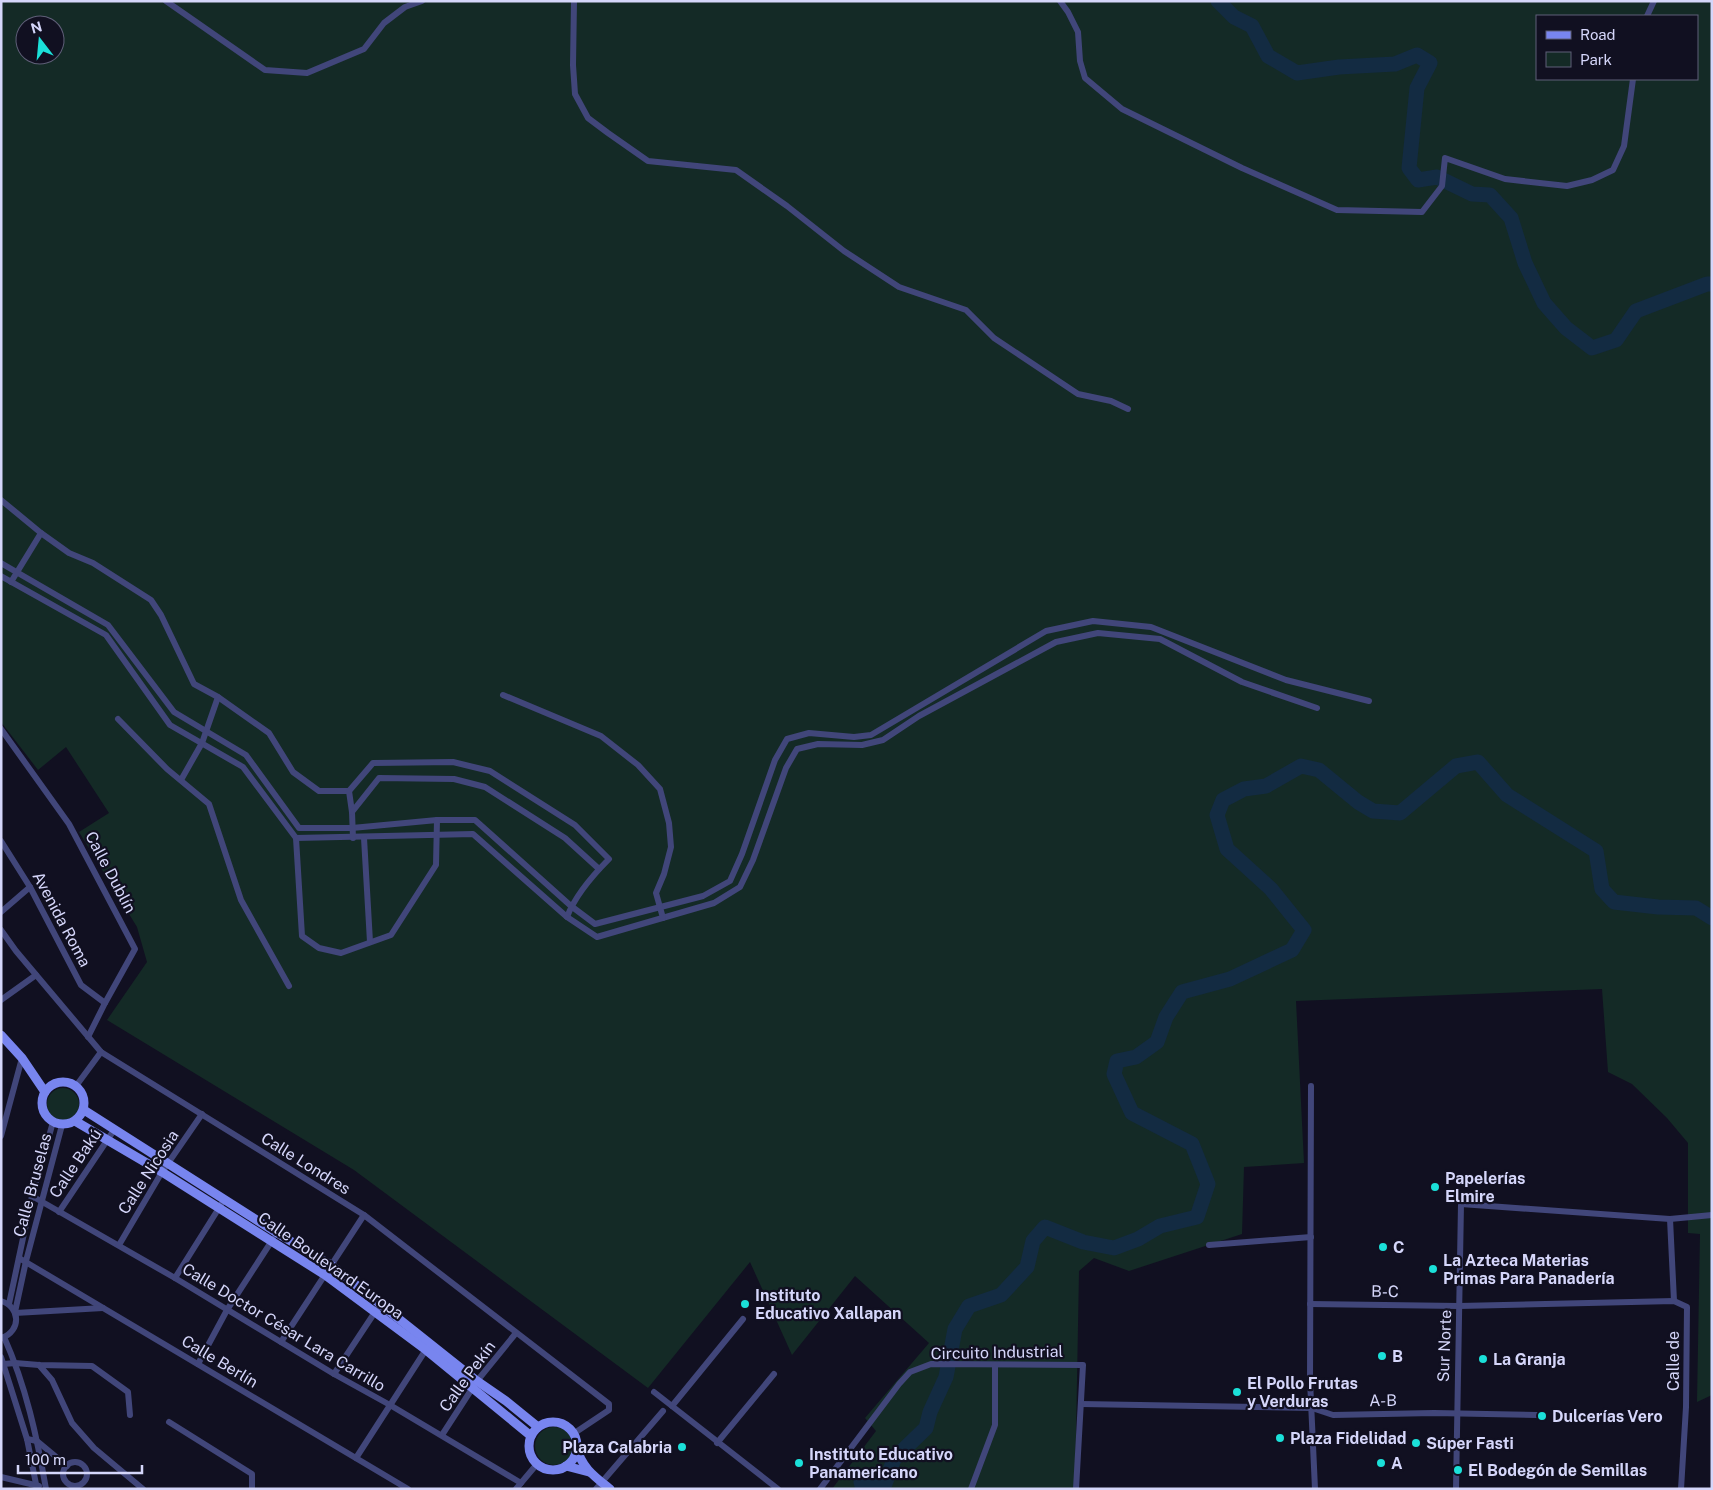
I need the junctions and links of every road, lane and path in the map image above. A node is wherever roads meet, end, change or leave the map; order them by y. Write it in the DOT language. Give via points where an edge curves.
graph roads {
  1 [pos="166,1"];
  2 [pos="422,1"];
  3 [pos="574,1"];
  4 [pos="1060,1"];
  5 [pos="1654,1"];
  6 [pos="1647,15"];
  7 [pos="1633,80"];
  8 [pos="1128,408"];
  9 [pos="1,500"];
  10 [pos="41,533"];
  11 [pos="1,563"];
  12 [pos="16,572"];
  13 [pos="1,576"];
  14 [pos="11,582"];
  15 [pos="503,695"];
  16 [pos="218,697"];
  17 [pos="1369,701"];
  18 [pos="1318,708"];
  19 [pos="118,719"];
  20 [pos="206,730"];
  21 [pos="3,734"];
  22 [pos="202,743"];
  23 [pos="181,780"];
  24 [pos="349,791"];
  25 [pos="352,812"];
  26 [pos="437,820"];
  27 [pos="352,828"];
  28 [pos="437,834"];
  29 [pos="296,838"];
  30 [pos="354,838"];
  31 [pos="364,838"];
  32 [pos="1,841"];
  33 [pos="599,869"];
  34 [pos="30,887"];
  35 [pos="571,906"];
  36 [pos="660,907"];
  37 [pos="1,912"];
  38 [pos="567,917"];
  39 [pos="663,918"];
  40 [pos="1,930"];
  41 [pos="370,942"];
  42 [pos="36,974"];
  43 [pos="289,986"];
  44 [pos="1,1000"];
  45 [pos="105,1003"];
  46 [pos="1,1035"];
  47 [pos="88,1037"];
  48 [pos="101,1052"];
  49 [pos="22,1058"];
  50 [pos="76,1086"];
  51 [pos="1311,1086"];
  52 [pos="47,1090"];
  53 [pos="84,1110"];
  54 [pos="202,1114"];
  55 [pos="75,1121"];
  56 [pos="52,1122"];
  57 [pos="62,1124"];
  58 [pos="114,1130"];
  59 [pos="1,1136"];
  60 [pos="108,1140"];
  61 [pos="168,1163"];
  62 [pos="162,1172"];
  63 [pos="32,1196"];
  64 [pos="41,1202"];
  65 [pos="222,1204"];
  66 [pos="59,1212"];
  67 [pos="364,1215"];
  68 [pos="1712,1215"];
  69 [pos="1670,1219"];
  70 [pos="27,1222"];
  71 [pos="36,1225"];
  72 [pos="275,1237"];
  73 [pos="1311,1237"];
  74 [pos="1209,1244"];
  75 [pos="119,1245"];
  76 [pos="19,1258"];
  77 [pos="26,1261"];
  78 [pos="331,1265"];
  79 [pos="325,1275"];
  80 [pos="175,1278"];
  81 [pos="1,1301"];
  82 [pos="1674,1301"];
  83 [pos="9,1304"];
  84 [pos="381,1304"];
  85 [pos="1310,1304"];
  86 [pos="1460,1306"];
  87 [pos="104,1308"];
  88 [pos="228,1310"];
  89 [pos="15,1312"];
  90 [pos="375,1312"];
  91 [pos="743,1319"];
  92 [pos="516,1333"];
  93 [pos="3,1338"];
  94 [pos="281,1342"];
  95 [pos="428,1347"];
  96 [pos="3,1360"];
  97 [pos="16,1363"];
  98 [pos="198,1364"];
  99 [pos="39,1365"];
  100 [pos="996,1365"];
  101 [pos="4,1374"];
  102 [pos="334,1374"];
  103 [pos="774,1374"];
  104 [pos="20,1376"];
  105 [pos="475,1385"];
  106 [pos="654,1392"];
  107 [pos="506,1401"];
  108 [pos="1081,1404"];
  109 [pos="390,1405"];
  110 [pos="672,1406"];
  111 [pos="1312,1408"];
  112 [pos="500,1410"];
  113 [pos="663,1411"];
  114 [pos="1456,1414"];
  115 [pos="130,1415"];
  116 [pos="1537,1415"];
  117 [pos="169,1422"];
  118 [pos="538,1427"];
  119 [pos="573,1434"];
  120 [pos="442,1435"];
  121 [pos="531,1436"];
  122 [pos="26,1439"];
  123 [pos="38,1441"];
  124 [pos="717,1443"];
  125 [pos="577,1448"];
  126 [pos="356,1458"];
  127 [pos="537,1464"];
  128 [pos="67,1466"];
  129 [pos="566,1466"];
  130 [pos="589,1472"];
  131 [pos="1,1477"];
  132 [pos="521,1483"];
  133 [pos="599,1486"];
  134 [pos="36,1487"];
  135 [pos="46,1487"];
  136 [pos="81,1487"];
  137 [pos="144,1489"];
  138 [pos="252,1489"];
  139 [pos="408,1489"];
  140 [pos="516,1489"];
  141 [pos="610,1489"];
  142 [pos="778,1489"];
  143 [pos="820,1489"];
  144 [pos="971,1489"];
  145 [pos="1076,1489"];
  146 [pos="1315,1489"];
  147 [pos="1456,1489"];
  148 [pos="1681,1489"];
  1 -- 2 [label="street" via="265,70 307,73 364,49 384,22 405,7"];
  3 -- 8 [label="street" via="572,66 575,94 588,118 608,133 648,161 736,170 898,287 966,310 994,338 1078,394"];
  4 -- 7 [label="street" via="1078,32 1080,62 1085,78 1122,109 1337,210 1422,212 1442,186 1444,158 1505,179 1567,186 1592,180 1613,170 1624,146"];
  5 -- 6 [label="street"];
  9 -- 10 [label="street"];
  10 -- 12 [label="street"];
  10 -- 16 [label="street" via="69,553 93,563 151,600 194,684"];
  11 -- 12 [label="street"];
  12 -- 14 [label="street"];
  12 -- 20 [label="street" via="108,625 174,712"];
  13 -- 14 [label="street"];
  14 -- 22 [label="street" via="106,635 170,725"];
  15 -- 36 [label="street" via="600,736 638,765 660,789 669,822 671,847 656,893"];
  16 -- 20 [label="street"];
  16 -- 24 [label="street" via="269,733 293,772 319,791"];
  17 -- 36 [label="street" via="1286,680 1151,627 1093,621 1046,631 871,735 854,737 809,733 787,739 775,760 730,881 703,896"];
  18 -- 39 [label="street" via="1242,682 1160,639 1098,632 1056,642 919,716 883,740 862,745 818,744 798,750 786,768 753,860 740,886 714,903"];
  19 -- 23 [label="street"];
  20 -- 22 [label="street"];
  20 -- 27 [label="street" via="246,755 299,828"];
  21 -- 45 [label="street, Calle Dublín" via="69,824 136,949"];
  22 -- 23 [label="street"];
  22 -- 29 [label="street" via="243,766"];
  23 -- 43 [label="street" via="209,804 241,900"];
  24 -- 25 [label="street"];
  24 -- 33 [label="street" via="373,763 453,762 490,770 575,825 609,859"];
  25 -- 27 [label="street"];
  25 -- 33 [label="street" via="379,778 454,779 485,787 565,838"];
  26 -- 27 [label="street"];
  26 -- 28 [label="street"];
  26 -- 35 [label="street" via="475,820"];
  27 -- 30 [label="street"];
  28 -- 31 [label="street"];
  28 -- 38 [label="street" via="473,834"];
  28 -- 41 [label="street" via="436,865 392,935"];
  29 -- 30 [label="street"];
  29 -- 41 [label="street" via="302,936 319,948 341,953"];
  30 -- 31 [label="street"];
  31 -- 41 [label="street"];
  32 -- 34 [label="street, Avenida Roma"];
  33 -- 35 [label="street"];
  34 -- 37 [label="street"];
  34 -- 45 [label="street, Avenida Roma" via="82,985"];
  35 -- 36 [label="street" via="595,924"];
  35 -- 38 [label="street"];
  36 -- 39 [label="street"];
  38 -- 39 [label="street" via="597,937"];
  40 -- 42 [label="street, Calle Londres"];
  42 -- 44 [label="street"];
  42 -- 47 [label="street, Calle Londres"];
  45 -- 47 [label="street, Calle Dublín"];
  46 -- 49 [label="main road"];
  47 -- 48 [label="street, Calle Londres"];
  48 -- 50 [label="street"];
  48 -- 54 [label="street, Calle Londres"];
  49 -- 52 [label="main road"];
  49 -- 59 [label="street"];
  50 -- 52 [label="main road" via="63,1082"];
  50 -- 53 [label="main road" via="84,1097"];
  51 -- 73 [label="street"];
  52 -- 56 [label="main road" via="42,1099 44,1112"];
  53 -- 55 [label="main road"];
  53 -- 58 [label="main road, Calle Boulevard Europa"];
  54 -- 61 [label="street, Calle Nicosia"];
  54 -- 67 [label="street, Calle Londres"];
  55 -- 57 [label="main road"];
  55 -- 60 [label="main road, Calle Boulevard Europa"];
  56 -- 57 [label="main road"];
  56 -- 63 [label="street, Calle Bruselas"];
  57 -- 64 [label="street, Calle Bruselas"];
  58 -- 60 [label="street, Calle Bakú"];
  58 -- 61 [label="main road, Calle Boulevard Europa"];
  60 -- 62 [label="main road, Calle Boulevard Europa"];
  60 -- 66 [label="street, Calle Bakú"];
  61 -- 62 [label="street, Calle Nicosia"];
  61 -- 65 [label="main road, Calle Boulevard Europa"];
  62 -- 65 [label="main road, Calle Boulevard Europa"];
  62 -- 75 [label="street, Calle Nicosia"];
  63 -- 64 [label="street, Calle Doctor César Lara Carrillo"];
  63 -- 70 [label="street, Calle Bruselas"];
  64 -- 66 [label="street, Calle Doctor César Lara Carrillo"];
  64 -- 71 [label="street, Calle Bruselas"];
  65 -- 72 [label="main road, Calle Boulevard Europa"];
  65 -- 80 [label="street"];
  66 -- 75 [label="street, Calle Doctor César Lara Carrillo"];
  67 -- 78 [label="street"];
  67 -- 92 [label="street, Calle Londres"];
  68 -- 69 [label="street"];
  69 -- 82 [label="street"];
  69 -- 86 [label="street, Sur Norte" via="1461,1204"];
  70 -- 71 [label="street"];
  70 -- 76 [label="street, Calle Bruselas"];
  71 -- 77 [label="street, Calle Bruselas"];
  72 -- 78 [label="main road, Calle Boulevard Europa"];
  72 -- 79 [label="main road, Calle Boulevard Europa"];
  72 -- 88 [label="street"];
  73 -- 74 [label="street"];
  73 -- 85 [label="street"];
  75 -- 80 [label="street, Calle Doctor César Lara Carrillo"];
  76 -- 77 [label="street, Calle Berlín"];
  76 -- 83 [label="street, Calle Bruselas"];
  77 -- 87 [label="street, Calle Berlín"];
  77 -- 89 [label="street, Calle Bruselas"];
  78 -- 79 [label="street"];
  78 -- 84 [label="main road, Calle Boulevard Europa"];
  79 -- 90 [label="main road, Calle Boulevard Europa"];
  79 -- 94 [label="street"];
  80 -- 88 [label="street, Calle Doctor César Lara Carrillo"];
  81 -- 83 [label="street"];
  82 -- 86 [label="street, B-C"];
  82 -- 148 [label="street, Calle de" via="1687,1307"];
  83 -- 89 [label="street"];
  84 -- 90 [label="street"];
  84 -- 95 [label="main road, Calle Boulevard Europa"];
  85 -- 86 [label="street, B-C"];
  85 -- 111 [label="street"];
  86 -- 114 [label="street, Sur Norte"];
  87 -- 89 [label="street"];
  87 -- 98 [label="street, Calle Berlín"];
  88 -- 94 [label="street, Calle Doctor César Lara Carrillo"];
  88 -- 98 [label="street"];
  89 -- 93 [label="street, Calle Bruselas" via="14,1329"];
  90 -- 95 [label="main road, Calle Boulevard Europa"];
  90 -- 102 [label="street"];
  91 -- 110 [label="street"];
  92 -- 105 [label="street, Calle Pekín"];
  92 -- 119 [label="street, Calle Londres" via="609,1404 609,1410"];
  93 -- 97 [label="street"];
  94 -- 102 [label="street, Calle Doctor César Lara Carrillo"];
  95 -- 105 [label="main road, Calle Boulevard Europa"];
  95 -- 109 [label="street"];
  96 -- 97 [label="street"];
  96 -- 101 [label="street"];
  97 -- 99 [label="street"];
  97 -- 104 [label="street"];
  98 -- 126 [label="street, Calle Berlín"];
  99 -- 115 [label="street" via="92,1366 128,1392"];
  99 -- 137 [label="street" via="52,1380 72,1423 94,1448"];
  100 -- 108 [label="street, Circuito Industrial" via="1083,1365"];
  100 -- 143 [label="street, Circuito Industrial" via="931,1364 910,1372"];
  100 -- 144 [label="street" via="996,1425"];
  101 -- 104 [label="street"];
  101 -- 122 [label="street"];
  102 -- 109 [label="street, Calle Doctor César Lara Carrillo"];
  103 -- 124 [label="street"];
  104 -- 123 [label="street"];
  105 -- 107 [label="main road, Calle Boulevard Europa"];
  105 -- 112 [label="main road, Calle Boulevard Europa"];
  105 -- 120 [label="street, Calle Pekín"];
  106 -- 110 [label="street"];
  107 -- 112 [label="main road"];
  107 -- 118 [label="main road, Calle Boulevard Europa"];
  108 -- 111 [label="street, A-B"];
  108 -- 145 [label="street"];
  109 -- 120 [label="street, Calle Doctor César Lara Carrillo"];
  109 -- 126 [label="street"];
  110 -- 124 [label="street"];
  111 -- 114 [label="street, A-B" via="1332,1415"];
  111 -- 146 [label="street"];
  112 -- 121 [label="main road, Calle Boulevard Europa"];
  113 -- 133 [label="street"];
  114 -- 116 [label="street, A-B"];
  114 -- 147 [label="street, Sur Norte"];
  117 -- 138 [label="street" via="252,1474"];
  118 -- 119 [label="main road" via="545,1423 561,1423"];
  118 -- 121 [label="main road"];
  119 -- 125 [label="main road"];
  120 -- 132 [label="street, Calle Doctor César Lara Carrillo"];
  121 -- 127 [label="main road" via="529,1451"];
  122 -- 123 [label="street"];
  122 -- 134 [label="street"];
  123 -- 128 [label="street"];
  123 -- 135 [label="street"];
  124 -- 142 [label="street"];
  125 -- 129 [label="main road"];
  125 -- 130 [label="main road"];
  126 -- 139 [label="street, Calle Berlín"];
  127 -- 129 [label="main road" via="551,1470"];
  127 -- 132 [label="street"];
  128 -- 136 [label="street" via="63,1472 66,1483"];
  128 -- 136 [label="street" via="74,1463 84,1468 86,1475"];
  129 -- 130 [label="main road"];
  130 -- 133 [label="main road"];
  131 -- 134 [label="street"];
  132 -- 140 [label="street"];
  133 -- 141 [label="main road"];
  134 -- 135 [label="street"];
}
